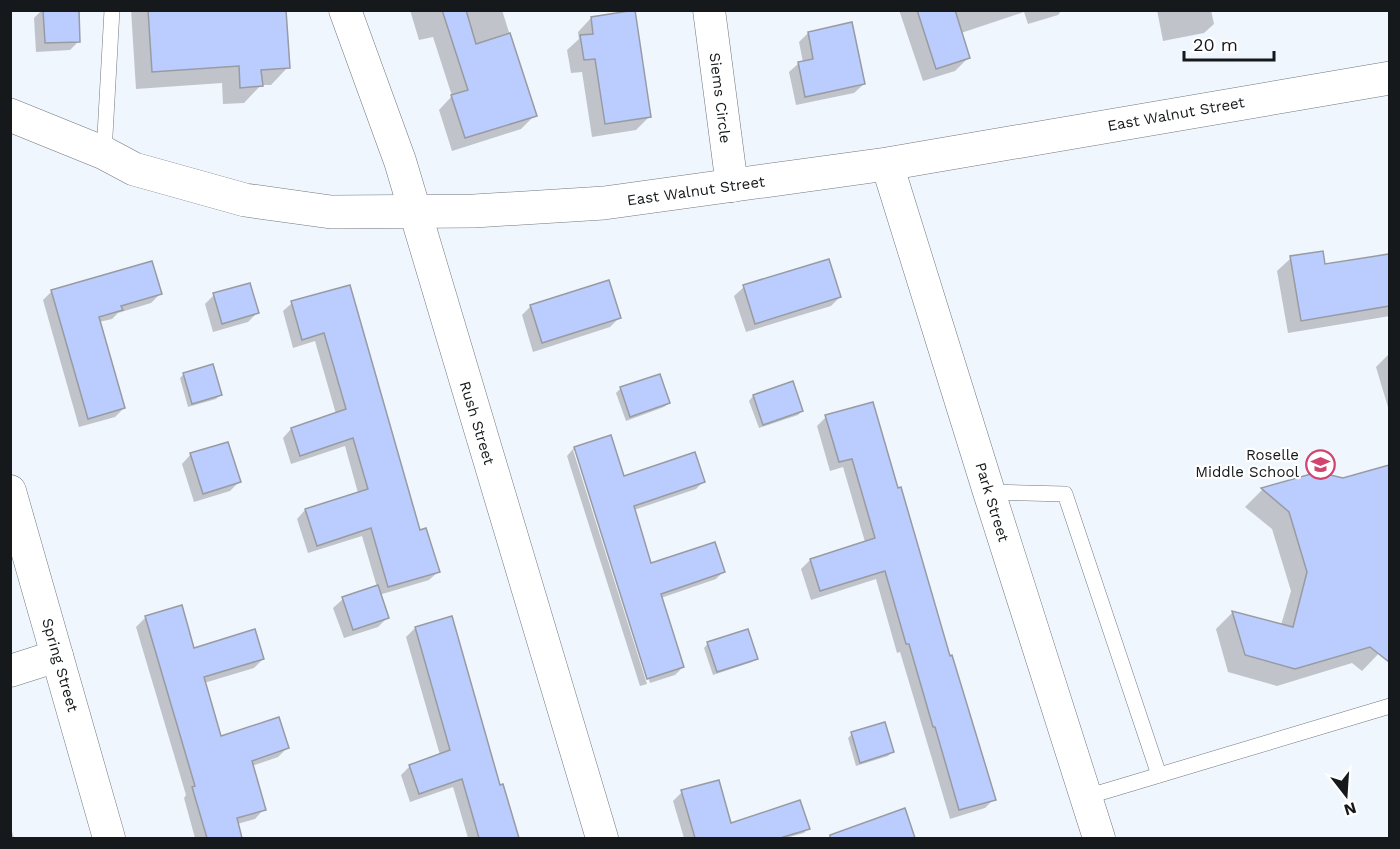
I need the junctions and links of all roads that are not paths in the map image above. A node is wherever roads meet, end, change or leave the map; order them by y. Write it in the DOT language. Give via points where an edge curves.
graph roads {
  1 [pos="112,10"];
  2 [pos="345,10"];
  3 [pos="709,10"];
  4 [pos="1389,78"];
  5 [pos="10,114"];
  6 [pos="104,153"];
  7 [pos="888,164"];
  8 [pos="732,186"];
  9 [pos="414,213"];
  10 [pos="10,491"];
  11 [pos="989,492"];
  12 [pos="57,656"];
  13 [pos="10,671"];
  14 [pos="1389,705"];
  15 [pos="1159,775"];
  16 [pos="1086,797"];
  17 [pos="109,838"];
  18 [pos="602,838"];
  19 [pos="1099,838"];
  1 -- 6 [label="lane"];
  2 -- 9 [label="street, Rush Street" via="400,161"];
  3 -- 8 [label="street, Siems Circle"];
  4 -- 7 [label="street, East Walnut Street"];
  5 -- 6 [label="street, East Walnut Street"];
  6 -- 9 [label="street, East Walnut Street" via="134,169 245,200 331,212"];
  7 -- 8 [label="street, East Walnut Street"];
  7 -- 11 [label="street, Park Street"];
  8 -- 9 [label="street, East Walnut Street" via="604,203"];
  9 -- 18 [label="street, Rush Street"];
  10 -- 12 [label="street, Spring Street"];
  11 -- 15 [label="lane" via="1065,494"];
  11 -- 16 [label="street, Park Street"];
  12 -- 13 [label="street"];
  12 -- 17 [label="street, Spring Street"];
  14 -- 15 [label="lane"];
  15 -- 16 [label="lane"];
  16 -- 19 [label="street, Park Street"];
}
